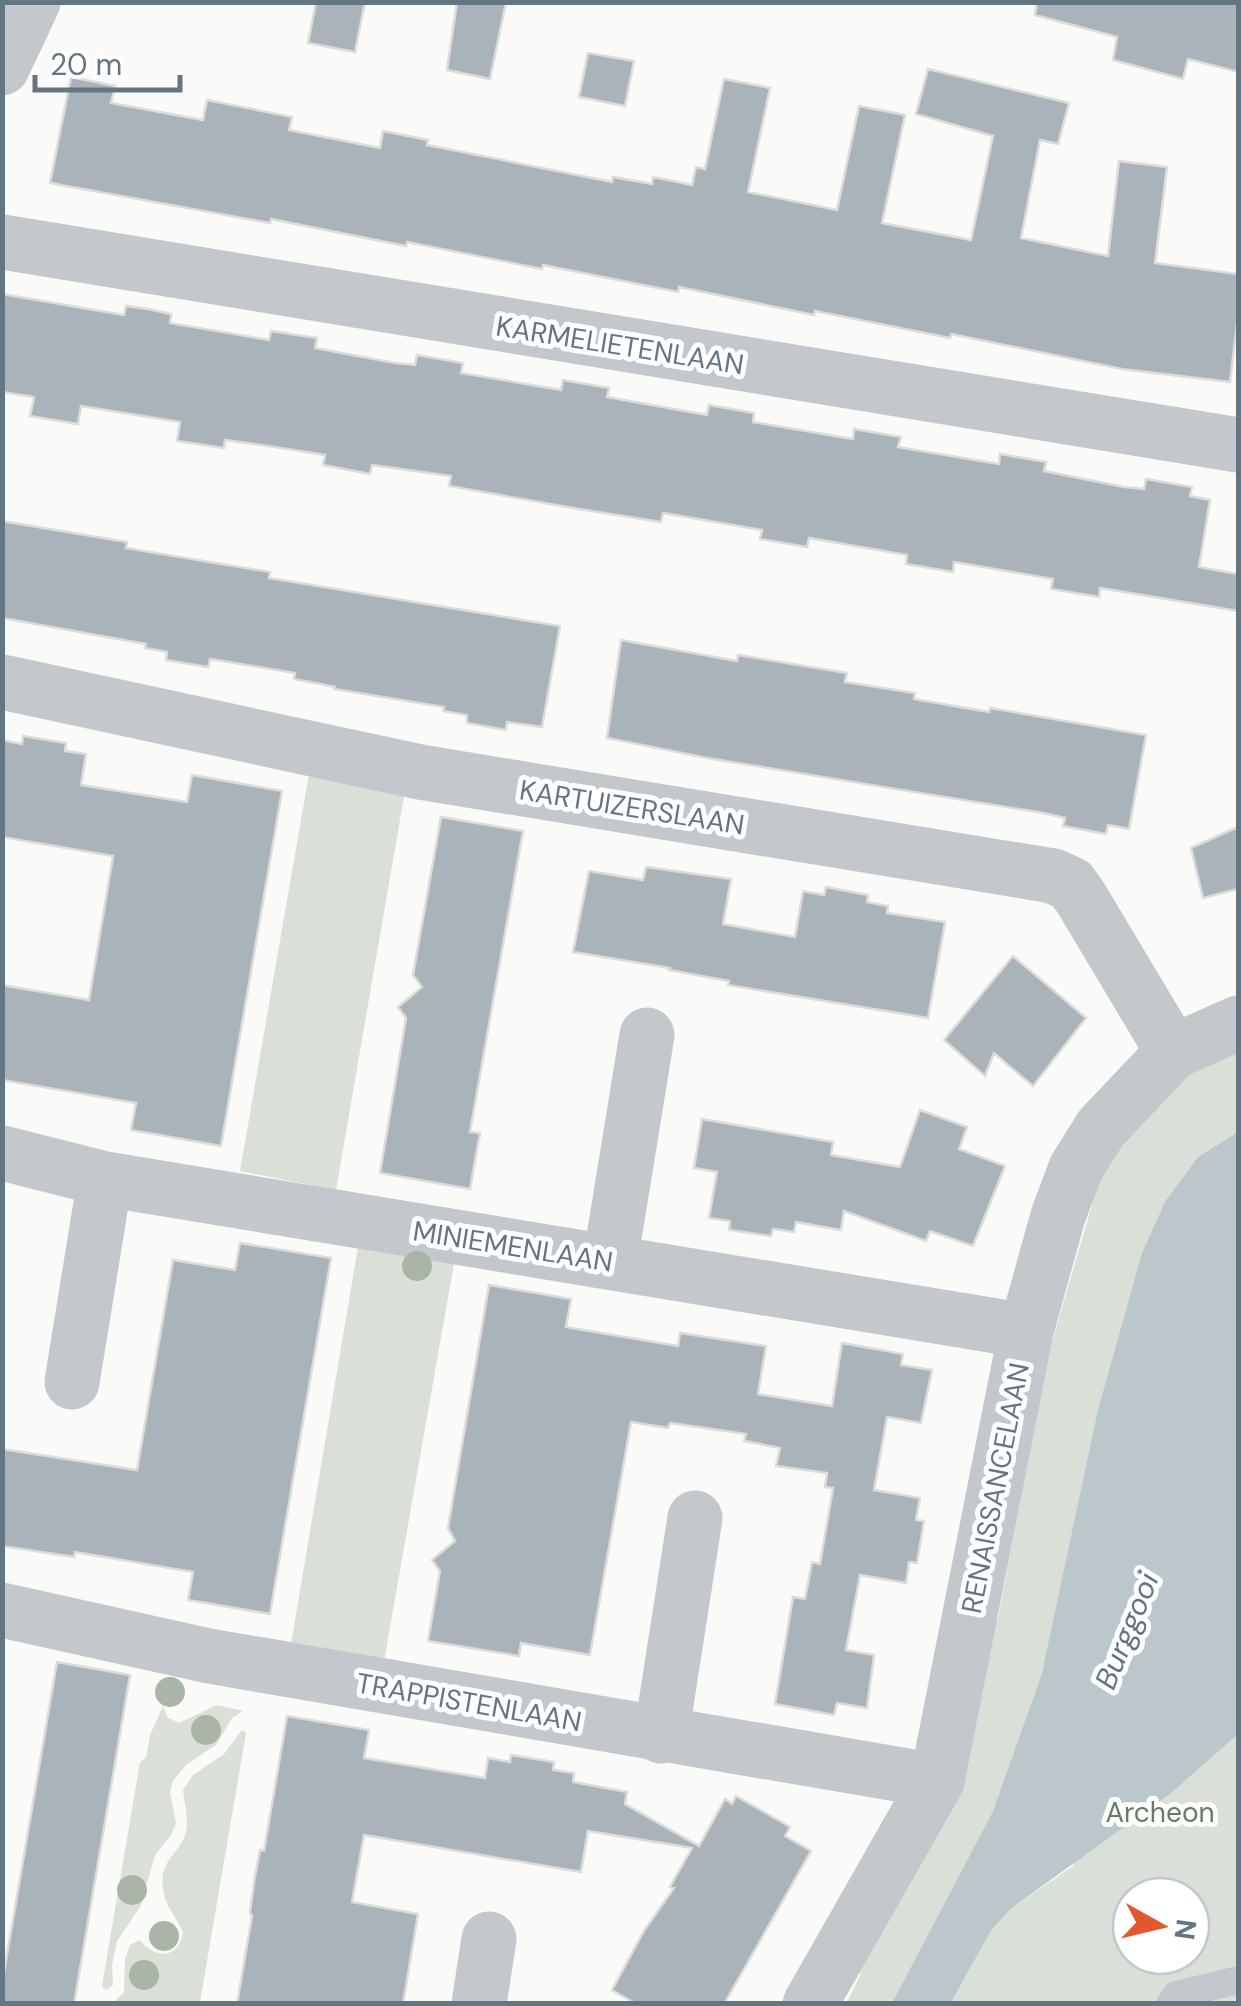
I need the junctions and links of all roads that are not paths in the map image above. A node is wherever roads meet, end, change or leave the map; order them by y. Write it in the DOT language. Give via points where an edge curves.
graph roads {
  1 [pos="33,2"];
  2 [pos="2,68"];
  3 [pos="2,242"];
  4 [pos="1238,444"];
  5 [pos="2,682"];
  6 [pos="1238,1023"];
  7 [pos="647,1034"];
  8 [pos="1172,1052"];
  9 [pos="2,1153"];
  10 [pos="105,1180"];
  11 [pos="610,1262"];
  12 [pos="1026,1332"];
  13 [pos="72,1382"];
  14 [pos="695,1518"];
  15 [pos="2,1610"];
  16 [pos="661,1736"];
  17 [pos="938,1781"];
  18 [pos="489,1938"];
  19 [pos="1238,1980"];
  20 [pos="479,2004"];
  21 [pos="810,2004"];
  22 [pos="1170,2004"];
  1 -- 2 [label="street"];
  3 -- 4 [label="street, KARMELIETENLAAN"];
  5 -- 8 [label="street, KARTUIZERSLAAN" via="420,772 1053,876 1081,898"];
  6 -- 8 [label="street, RENAISSANCELAAN"];
  7 -- 11 [label="street"];
  8 -- 12 [label="street, RENAISSANCELAAN" via="1101,1128 1076,1168"];
  9 -- 10 [label="street, MINIEMENLAAN"];
  10 -- 11 [label="street, MINIEMENLAAN"];
  10 -- 13 [label="street"];
  11 -- 12 [label="street, MINIEMENLAAN"];
  12 -- 17 [label="street, RENAISSANCELAAN"];
  14 -- 16 [label="street"];
  15 -- 16 [label="street, TRAPPISTENLAAN" via="209,1656"];
  16 -- 17 [label="street, TRAPPISTENLAAN"];
  17 -- 21 [label="street, RENAISSANCELAAN"];
  18 -- 20 [label="street"];
  19 -- 22 [label="lane" via="1176,1995"];
}
